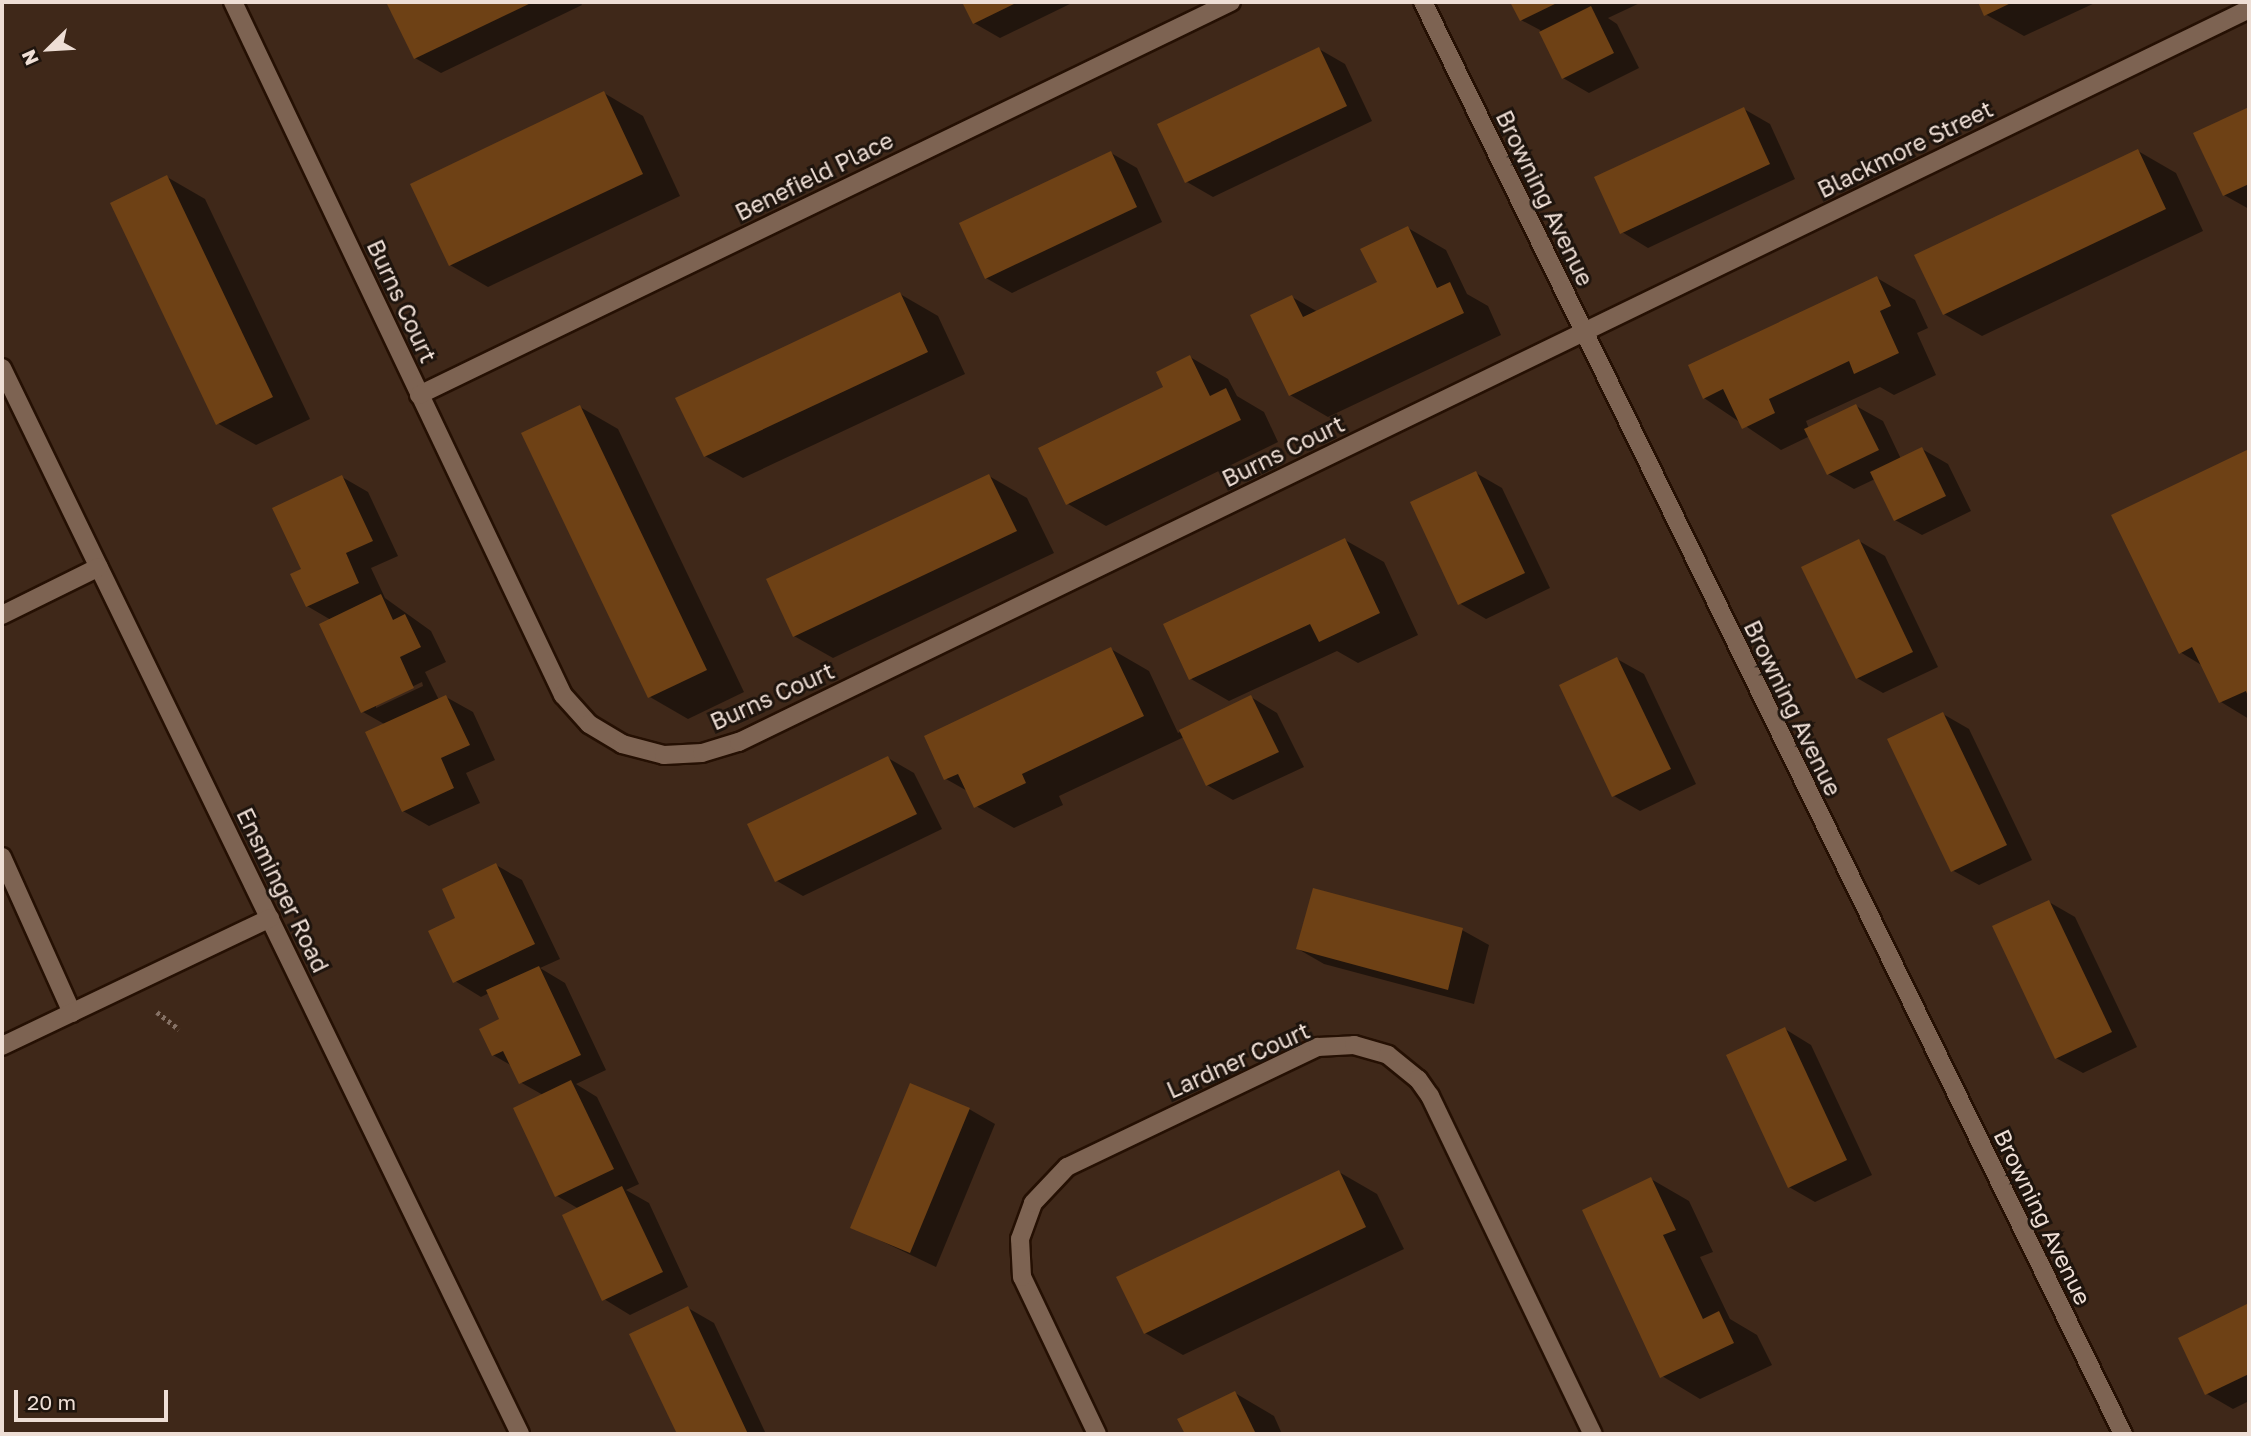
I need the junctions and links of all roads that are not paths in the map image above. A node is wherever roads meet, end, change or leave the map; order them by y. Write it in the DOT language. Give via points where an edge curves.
graph roads {
  1 [pos="233,2"];
  2 [pos="1231,2"];
  3 [pos="1423,2"];
  4 [pos="2249,9"];
  5 [pos="1583,332"];
  6 [pos="2,368"];
  7 [pos="419,395"];
  8 [pos="99,567"];
  9 [pos="2,615"];
  10 [pos="2,858"];
  11 [pos="270,919"];
  12 [pos="72,1013"];
  13 [pos="2,1046"];
  14 [pos="520,1434"];
  15 [pos="1097,1434"];
  16 [pos="1593,1434"];
  17 [pos="2123,1434"];
  1 -- 7 [label="street, Burns Court"];
  2 -- 7 [label="street, Benefield Place"];
  3 -- 5 [label="street, Browning Avenue"];
  4 -- 5 [label="street, Blackmore Street"];
  5 -- 7 [label="street, Burns Court" via="739,742 702,753 664,755 622,744 589,724 563,695"];
  5 -- 17 [label="street, Browning Avenue"];
  6 -- 8 [label="street, Ensminger Road"];
  8 -- 9 [label="street"];
  8 -- 11 [label="street, Ensminger Road"];
  10 -- 12 [label="street"];
  11 -- 12 [label="street"];
  11 -- 14 [label="street, Ensminger Road"];
  12 -- 13 [label="street"];
  15 -- 16 [label="street, Lardner Court" via="1022,1278 1020,1239 1033,1203 1067,1167 1318,1046 1353,1045 1388,1055 1418,1079 1430,1096"];
}
